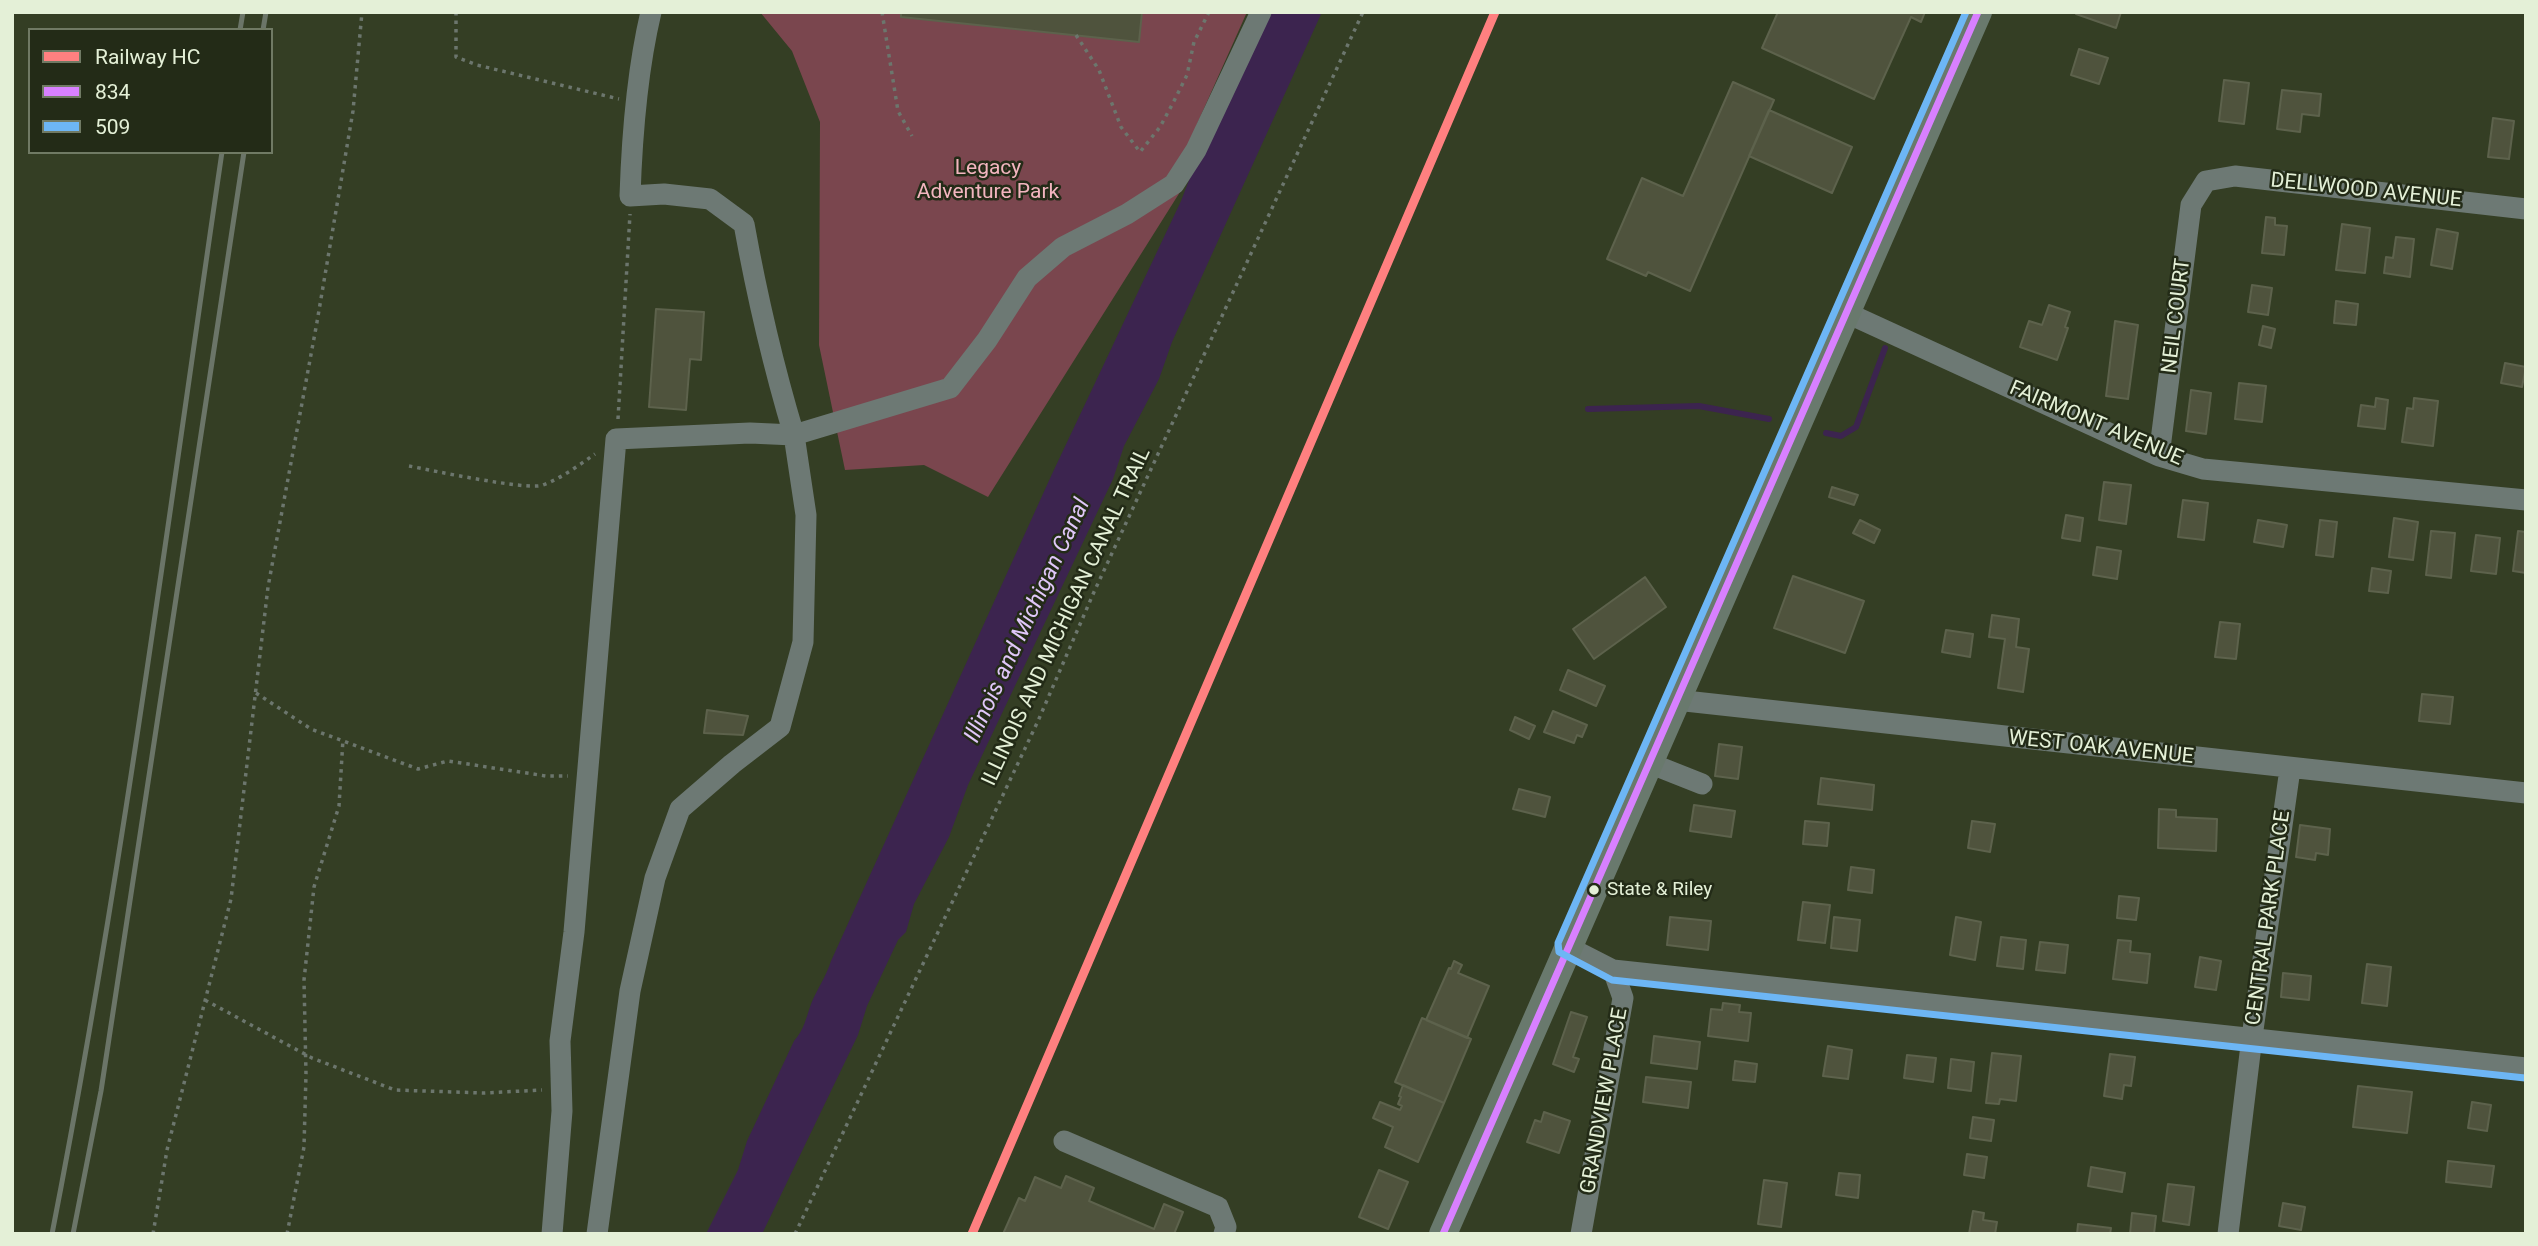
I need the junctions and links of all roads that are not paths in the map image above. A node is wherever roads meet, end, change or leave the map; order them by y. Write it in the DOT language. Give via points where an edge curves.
graph roads {
  1 [pos="651,12"];
  2 [pos="1261,12"];
  3 [pos="1978,12"];
  4 [pos="2206,181"];
  5 [pos="2526,209"];
  6 [pos="1847,313"];
  7 [pos="794,435"];
  8 [pos="2160,456"];
  9 [pos="2526,500"];
  10 [pos="1676,701"];
  11 [pos="1649,763"];
  12 [pos="2290,769"];
  13 [pos="1702,784"];
  14 [pos="2526,793"];
  15 [pos="1568,947"];
  16 [pos="1612,970"];
  17 [pos="2252,1037"];
  18 [pos="2526,1068"];
  19 [pos="1064,1141"];
  20 [pos="552,1234"];
  21 [pos="597,1234"];
  22 [pos="1224,1234"];
  23 [pos="1443,1234"];
  24 [pos="1581,1234"];
  25 [pos="2228,1234"];
  1 -- 7 [label="street" via="630,196 710,199 744,224 773,365"];
  2 -- 7 [label="street" via="1196,150 1174,184 1063,247 1027,278 950,388"];
  3 -- 6 [label="main road"];
  4 -- 5 [label="street, DELLWOOD AVENUE" via="2235,176"];
  4 -- 8 [label="street, NEIL COURT" via="2191,205"];
  6 -- 8 [label="street, FAIRMONT AVENUE"];
  6 -- 10 [label="main road"];
  7 -- 20 [label="street" via="616,439 574,932 559,1041 562,1111"];
  7 -- 21 [label="street" via="806,515 803,642 780,727 680,809 655,878 630,990"];
  8 -- 9 [label="street, FAIRMONT AVENUE" via="2203,469"];
  10 -- 11 [label="main road"];
  10 -- 12 [label="street, WEST OAK AVENUE"];
  11 -- 13 [label="street"];
  11 -- 15 [label="main road"];
  12 -- 14 [label="street, WEST OAK AVENUE"];
  12 -- 17 [label="street, CENTRAL PARK PLACE"];
  15 -- 16 [label="street"];
  15 -- 23 [label="main road"];
  16 -- 17 [label="street"];
  16 -- 24 [label="street, GRANDVIEW PLACE" via="1623,998"];
  17 -- 18 [label="street"];
  17 -- 25 [label="street, CENTRAL PARK PLACE"];
  19 -- 22 [label="street" via="1218,1207"];
}
